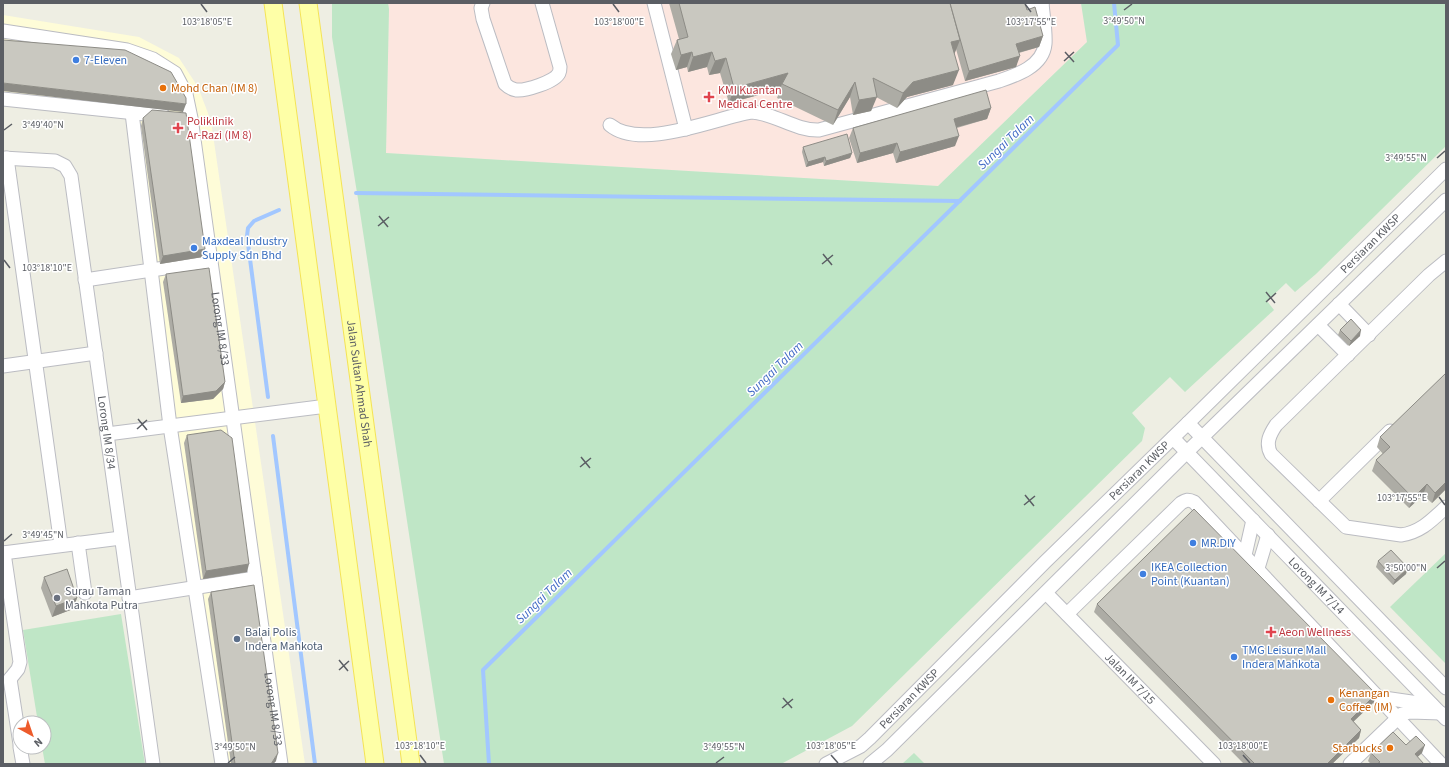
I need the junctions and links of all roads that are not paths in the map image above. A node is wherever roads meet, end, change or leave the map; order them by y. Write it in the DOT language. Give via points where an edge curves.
graph roads {
  1 [pos="273,3"];
  2 [pos="308,3"];
  3 [pos="483,3"];
  4 [pos="542,3"];
  5 [pos="654,3"];
  6 [pos="1042,3"];
  7 [pos="1020,5"];
  8 [pos="3,31"];
  9 [pos="3,99"];
  10 [pos="132,113"];
  11 [pos="191,118"];
  12 [pos="610,125"];
  13 [pos="686,129"];
  14 [pos="5,158"];
  15 [pos="1446,169"];
  16 [pos="1423,191"];
  17 [pos="1442,203"];
  18 [pos="211,261"];
  19 [pos="1446,261"];
  20 [pos="151,270"];
  21 [pos="85,280"];
  22 [pos="1339,304"];
  23 [pos="1318,325"];
  24 [pos="1369,335"];
  25 [pos="96,353"];
  26 [pos="1348,355"];
  27 [pos="36,362"];
  28 [pos="3,366"];
  29 [pos="327,406"];
  30 [pos="233,418"];
  31 [pos="1402,420"];
  32 [pos="1188,424"];
  33 [pos="170,426"];
  34 [pos="107,434"];
  35 [pos="1173,438"];
  36 [pos="1202,438"];
  37 [pos="1187,452"];
  38 [pos="1319,501"];
  39 [pos="1446,507"];
  40 [pos="1253,520"];
  41 [pos="1268,535"];
  42 [pos="121,538"];
  43 [pos="78,543"];
  44 [pos="61,545"];
  45 [pos="3,553"];
  46 [pos="1245,555"];
  47 [pos="1045,562"];
  48 [pos="1258,568"];
  49 [pos="255,578"];
  50 [pos="1061,578"];
  51 [pos="195,588"];
  52 [pos="85,593"];
  53 [pos="1046,593"];
  54 [pos="129,598"];
  55 [pos="8,611"];
  56 [pos="1067,614"];
  57 [pos="6,677"];
  58 [pos="1446,688"];
  59 [pos="1377,697"];
  60 [pos="1440,712"];
  61 [pos="14,715"];
  62 [pos="1398,718"];
  63 [pos="372,740"];
  64 [pos="1357,762"];
  65 [pos="153,764"];
  66 [pos="222,764"];
  67 [pos="280,764"];
  68 [pos="368,764"];
  69 [pos="375,764"];
  70 [pos="411,764"];
  71 [pos="826,764"];
  72 [pos="870,764"];
  73 [pos="1214,764"];
  74 [pos="1441,764"];
  1 -- 29 [label="main road"];
  2 -- 70 [label="main road, Jalan Sultan Ahmad Shah"];
  3 -- 4 [label="street" via="483,19 505,84 517,90 551,81 559,73 560,67"];
  5 -- 13 [label="street"];
  6 -- 7 [label="street"];
  6 -- 13 [label="street" via="1045,44 1031,67 1014,76 820,130 809,130 760,112 751,112"];
  8 -- 11 [label="street, Lorong IM 8/33" via="127,50 153,59 175,74 186,94"];
  9 -- 10 [label="street"];
  10 -- 11 [label="street"];
  10 -- 20 [label="street"];
  11 -- 18 [label="street, Lorong IM 8/33"];
  12 -- 13 [label="street" via="625,133 650,135"];
  14 -- 21 [label="street, Lorong IM 8/34" via="55,161 65,166 71,176"];
  14 -- 27 [label="street"];
  15 -- 16 [label="street, Persiaran KWSP"];
  16 -- 17 [label="street"];
  16 -- 32 [label="street, Persiaran KWSP"];
  17 -- 22 [label="street, Persiaran KWSP"];
  18 -- 20 [label="street"];
  18 -- 30 [label="street, Lorong IM 8/33"];
  19 -- 24 [label="street"];
  20 -- 21 [label="street"];
  20 -- 33 [label="street"];
  21 -- 25 [label="street, Lorong IM 8/34"];
  22 -- 23 [label="street, Persiaran KWSP"];
  22 -- 24 [label="street"];
  23 -- 26 [label="street"];
  23 -- 36 [label="street, Persiaran KWSP"];
  24 -- 26 [label="street"];
  25 -- 27 [label="street"];
  25 -- 34 [label="street, Lorong IM 8/34"];
  26 -- 38 [label="street" via="1276,425 1269,436 1268,449 1271,454"];
  27 -- 28 [label="street"];
  27 -- 44 [label="street"];
  29 -- 30 [label="street"];
  29 -- 63 [label="main road"];
  30 -- 33 [label="street"];
  30 -- 49 [label="street, Lorong IM 8/33"];
  31 -- 38 [label="street"];
  32 -- 35 [label="street, Persiaran KWSP"];
  32 -- 36 [label="street, Lorong IM 7/14"];
  33 -- 34 [label="street"];
  33 -- 51 [label="street"];
  34 -- 42 [label="street, Lorong IM 8/34"];
  35 -- 37 [label="street, Lorong IM 7/14"];
  35 -- 47 [label="street, Persiaran KWSP"];
  36 -- 37 [label="street, Persiaran KWSP"];
  36 -- 58 [label="street, Lorong IM 7/14"];
  37 -- 40 [label="street, Lorong IM 7/14"];
  37 -- 50 [label="street, Persiaran KWSP"];
  38 -- 39 [label="street" via="1346,527 1401,535 1422,528"];
  40 -- 41 [label="street, Lorong IM 7/14"];
  40 -- 46 [label="street"];
  41 -- 48 [label="street"];
  41 -- 60 [label="street, Lorong IM 7/14"];
  42 -- 43 [label="street"];
  42 -- 54 [label="street, Lorong IM 8/34"];
  43 -- 44 [label="street"];
  43 -- 52 [label="street"];
  44 -- 45 [label="street"];
  45 -- 55 [label="street"];
  46 -- 48 [label="street"];
  46 -- 56 [label="street" via="1194,502 1187,500"];
  47 -- 50 [label="street"];
  47 -- 71 [label="street, Persiaran KWSP" via="870,738"];
  48 -- 59 [label="street"];
  49 -- 51 [label="street"];
  49 -- 67 [label="street, Lorong IM 8/33"];
  50 -- 53 [label="street, Persiaran KWSP"];
  51 -- 54 [label="street"];
  51 -- 66 [label="street"];
  53 -- 56 [label="street, Jalan IM 7/15"];
  53 -- 72 [label="street, Persiaran KWSP"];
  54 -- 65 [label="street, Lorong IM 8/34"];
  55 -- 57 [label="street" via="20,662 18,669"];
  56 -- 73 [label="street, Jalan IM 7/15"];
  57 -- 61 [label="street"];
  59 -- 60 [label="street"];
  59 -- 62 [label="street"];
  60 -- 62 [label="street" via="1410,712"];
  62 -- 64 [label="street"];
  62 -- 74 [label="street"];
  63 -- 68 [label="street"];
  63 -- 69 [label="main road"];
}
